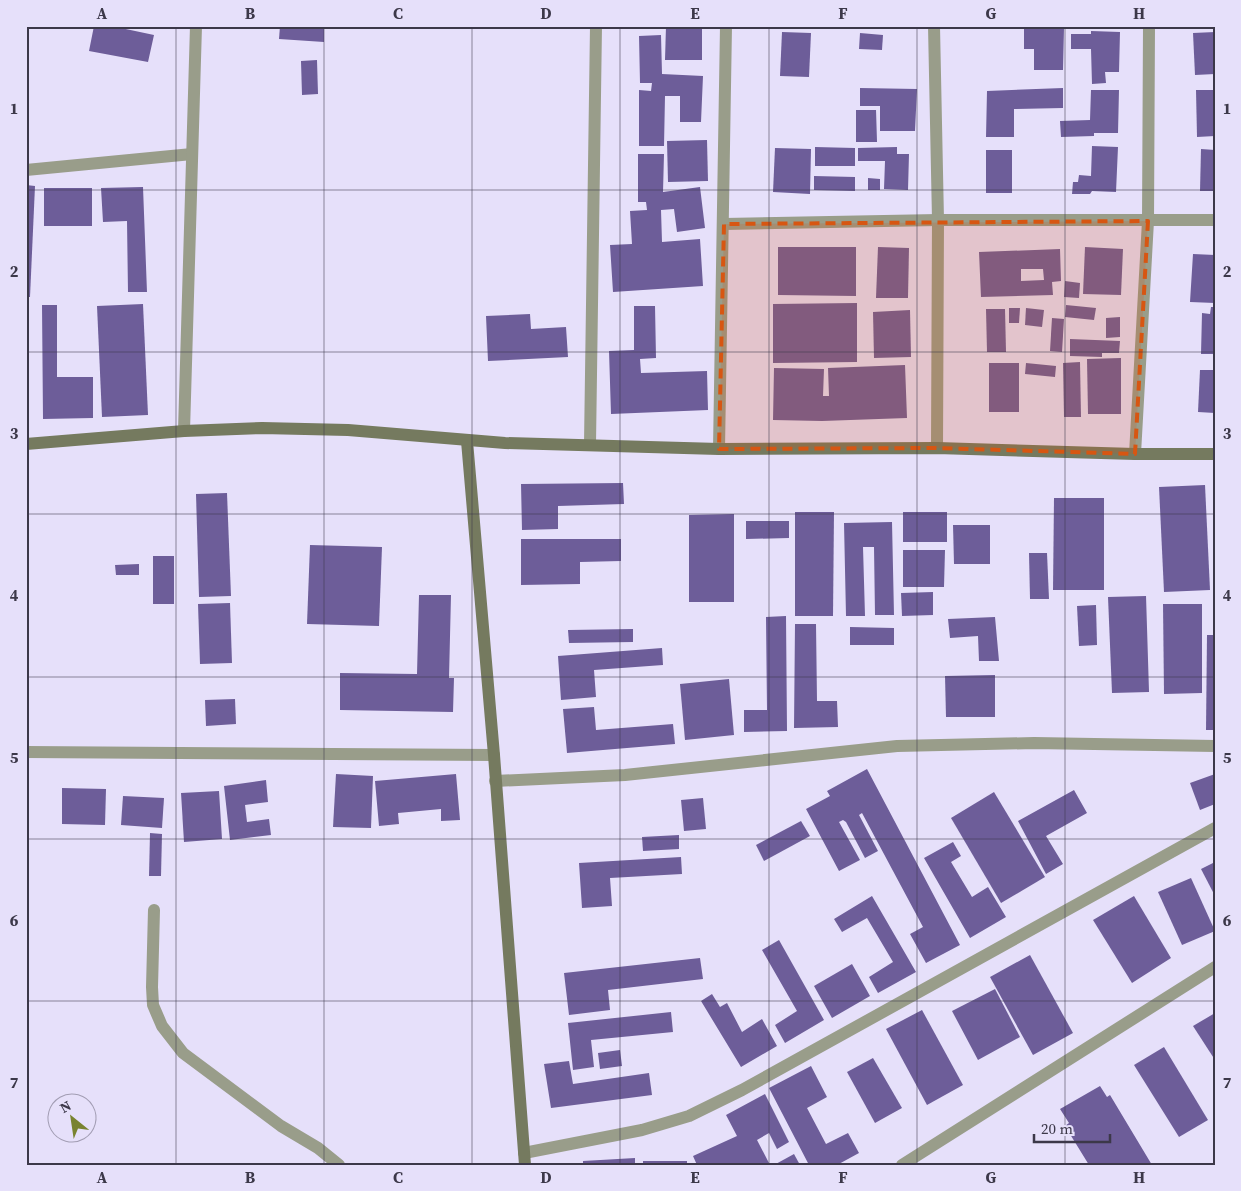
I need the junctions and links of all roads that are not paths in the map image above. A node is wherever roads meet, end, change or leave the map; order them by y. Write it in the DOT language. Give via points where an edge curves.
graph roads {
  1 [pos="196,26"];
  2 [pos="596,26"];
  3 [pos="726,26"];
  4 [pos="934,26"];
  5 [pos="1149,26"];
  6 [pos="192,154"];
  7 [pos="26,170"];
  8 [pos="938,220"];
  9 [pos="1215,220"];
  10 [pos="1148,221"];
  11 [pos="724,224"];
  12 [pos="184,432"];
  13 [pos="467,441"];
  14 [pos="26,444"];
  15 [pos="590,444"];
  16 [pos="936,448"];
  17 [pos="719,449"];
  18 [pos="1135,454"];
  19 [pos="1215,454"];
  20 [pos="1215,746"];
  21 [pos="26,752"];
  22 [pos="494,755"];
  23 [pos="495,781"];
  24 [pos="1215,828"];
  25 [pos="154,910"];
  26 [pos="1215,967"];
  27 [pos="524,1159"];
  28 [pos="339,1165"];
  29 [pos="902,1165"];
  1 -- 6 [label="street"];
  2 -- 15 [label="street"];
  3 -- 11 [label="street"];
  4 -- 8 [label="street"];
  5 -- 10 [label="street"];
  6 -- 7 [label="street"];
  6 -- 12 [label="street"];
  8 -- 10 [label="street"];
  8 -- 11 [label="street"];
  8 -- 16 [label="street"];
  9 -- 10 [label="street"];
  10 -- 18 [label="street"];
  11 -- 17 [label="street"];
  12 -- 13 [label="street" via="262,428 348,430"];
  12 -- 14 [label="street"];
  13 -- 15 [label="street"];
  13 -- 22 [label="street"];
  15 -- 17 [label="street"];
  16 -- 17 [label="street"];
  16 -- 18 [label="street"];
  18 -- 19 [label="street"];
  20 -- 23 [label="street" via="1034,742 897,746 625,775"];
  21 -- 22 [label="street"];
  22 -- 23 [label="street"];
  23 -- 27 [label="street"];
  24 -- 27 [label="street" via="742,1090 689,1116"];
  25 -- 28 [label="street" via="153,1006 162,1026 184,1053"];
  26 -- 29 [label="street"];
}
